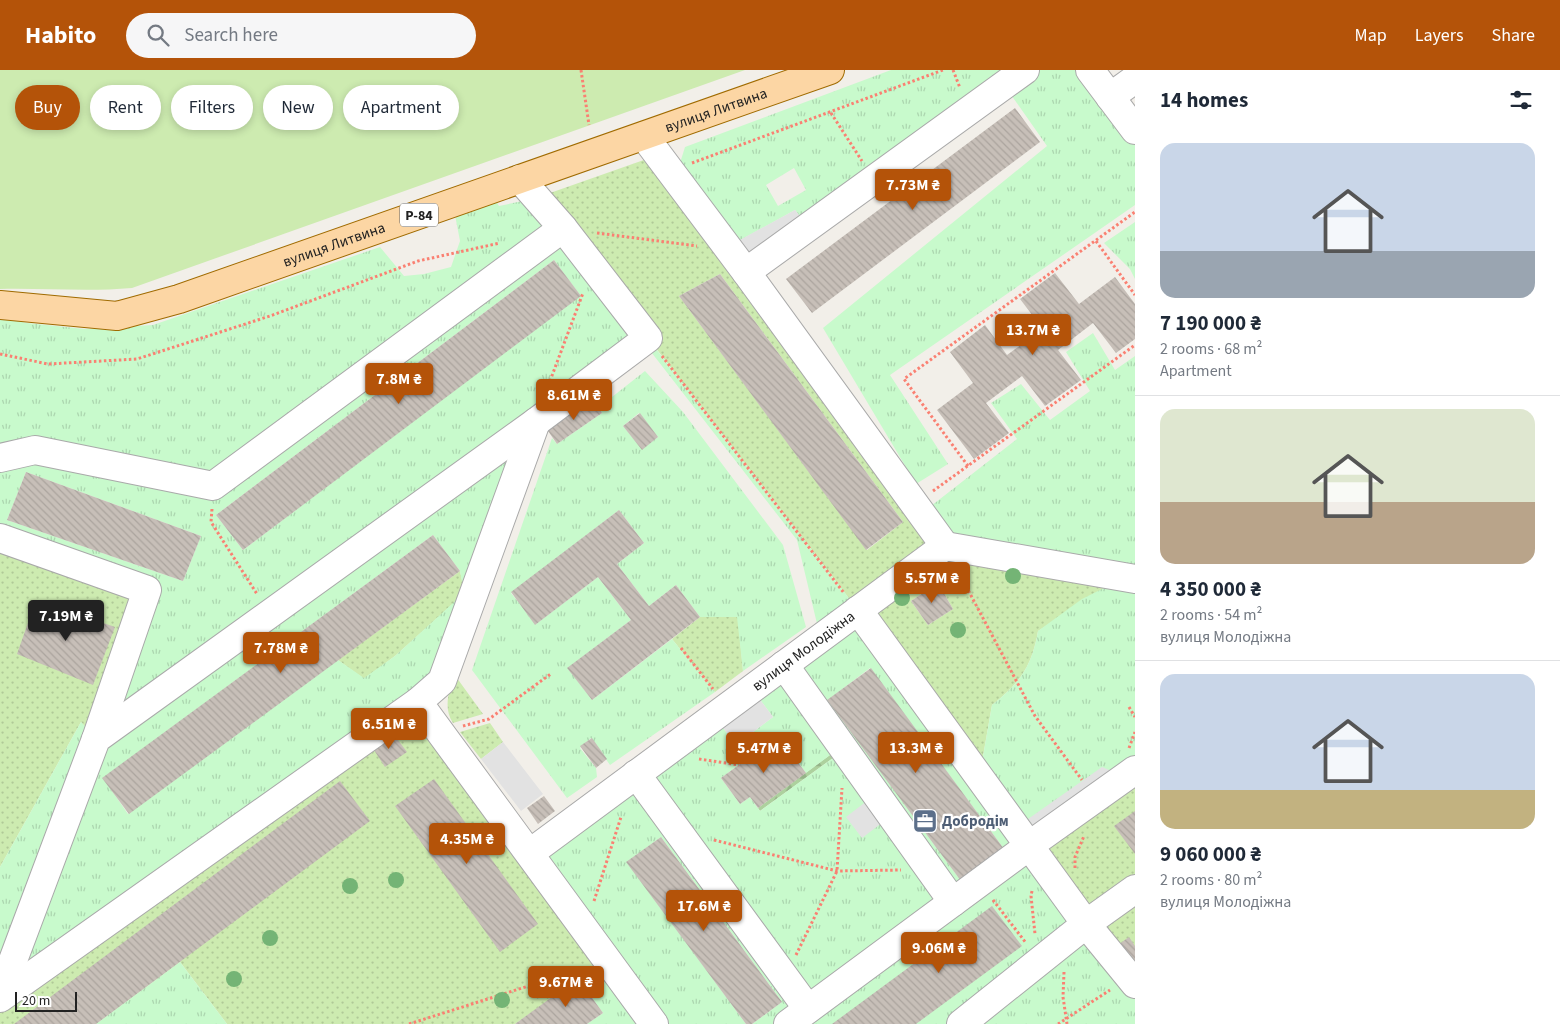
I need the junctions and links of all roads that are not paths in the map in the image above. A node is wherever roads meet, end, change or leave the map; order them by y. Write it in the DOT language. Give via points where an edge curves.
graph roads {
  1 [pos="830,70"];
  2 [pos="1025,70"];
  3 [pos="1090,70"];
  4 [pos="1135,79"];
  5 [pos="1110,97"];
  6 [pos="1135,130"];
  7 [pos="644,136"];
  8 [pos="520,179"];
  9 [pos="563,228"];
  10 [pos="738,261"];
  11 [pos="0,305"];
  12 [pos="536,422"];
  13 [pos="0,458"];
  14 [pos="0,538"];
  15 [pos="944,546"];
  16 [pos="1135,578"];
  17 [pos="858,610"];
  18 [pos="784,665"];
  19 [pos="418,702"];
  20 [pos="96,739"];
  21 [pos="1135,770"];
  22 [pos="636,774"];
  23 [pos="530,853"];
  24 [pos="1036,854"];
  25 [pos="1135,889"];
  26 [pos="953,902"];
  27 [pos="1076,933"];
  28 [pos="1132,981"];
  29 [pos="0,996"];
  30 [pos="798,1016"];
  31 [pos="654,1024"];
  32 [pos="961,1024"];
  1 -- 7 [label="main road, вулиця Литвина / Р-84"];
  2 -- 10 [label="street" via="874,180"];
  3 -- 5 [label="street"];
  4 -- 5 [label="street"];
  5 -- 6 [label="street"];
  7 -- 8 [label="main road, вулиця Литвина / Р-84"];
  7 -- 10 [label="street"];
  8 -- 9 [label="street"];
  8 -- 11 [label="main road, вулиця Литвина / Р-84" via="179,299 118,316"];
  9 -- 12 [label="street" via="648,338"];
  9 -- 13 [label="street" via="213,486 35,450"];
  10 -- 15 [label="street"];
  12 -- 19 [label="street" via="442,681"];
  12 -- 20 [label="street"];
  14 -- 20 [label="street" via="147,590"];
  15 -- 16 [label="street"];
  15 -- 17 [label="street, вулиця Молодіжна"];
  17 -- 18 [label="street, вулиця Молодіжна"];
  17 -- 24 [label="street"];
  18 -- 22 [label="street, вулиця Молодіжна"];
  18 -- 26 [label="street"];
  19 -- 23 [label="street"];
  19 -- 29 [label="street"];
  20 -- 29 [label="street"];
  21 -- 24 [label="street"];
  22 -- 23 [label="street, вулиця Молодіжна"];
  22 -- 30 [label="street" via="785,978"];
  23 -- 31 [label="street"];
  24 -- 26 [label="street" via="979,883"];
  24 -- 27 [label="street"];
  25 -- 27 [label="street"];
  26 -- 30 [label="street"];
  27 -- 28 [label="street"];
  27 -- 32 [label="street"];
}
